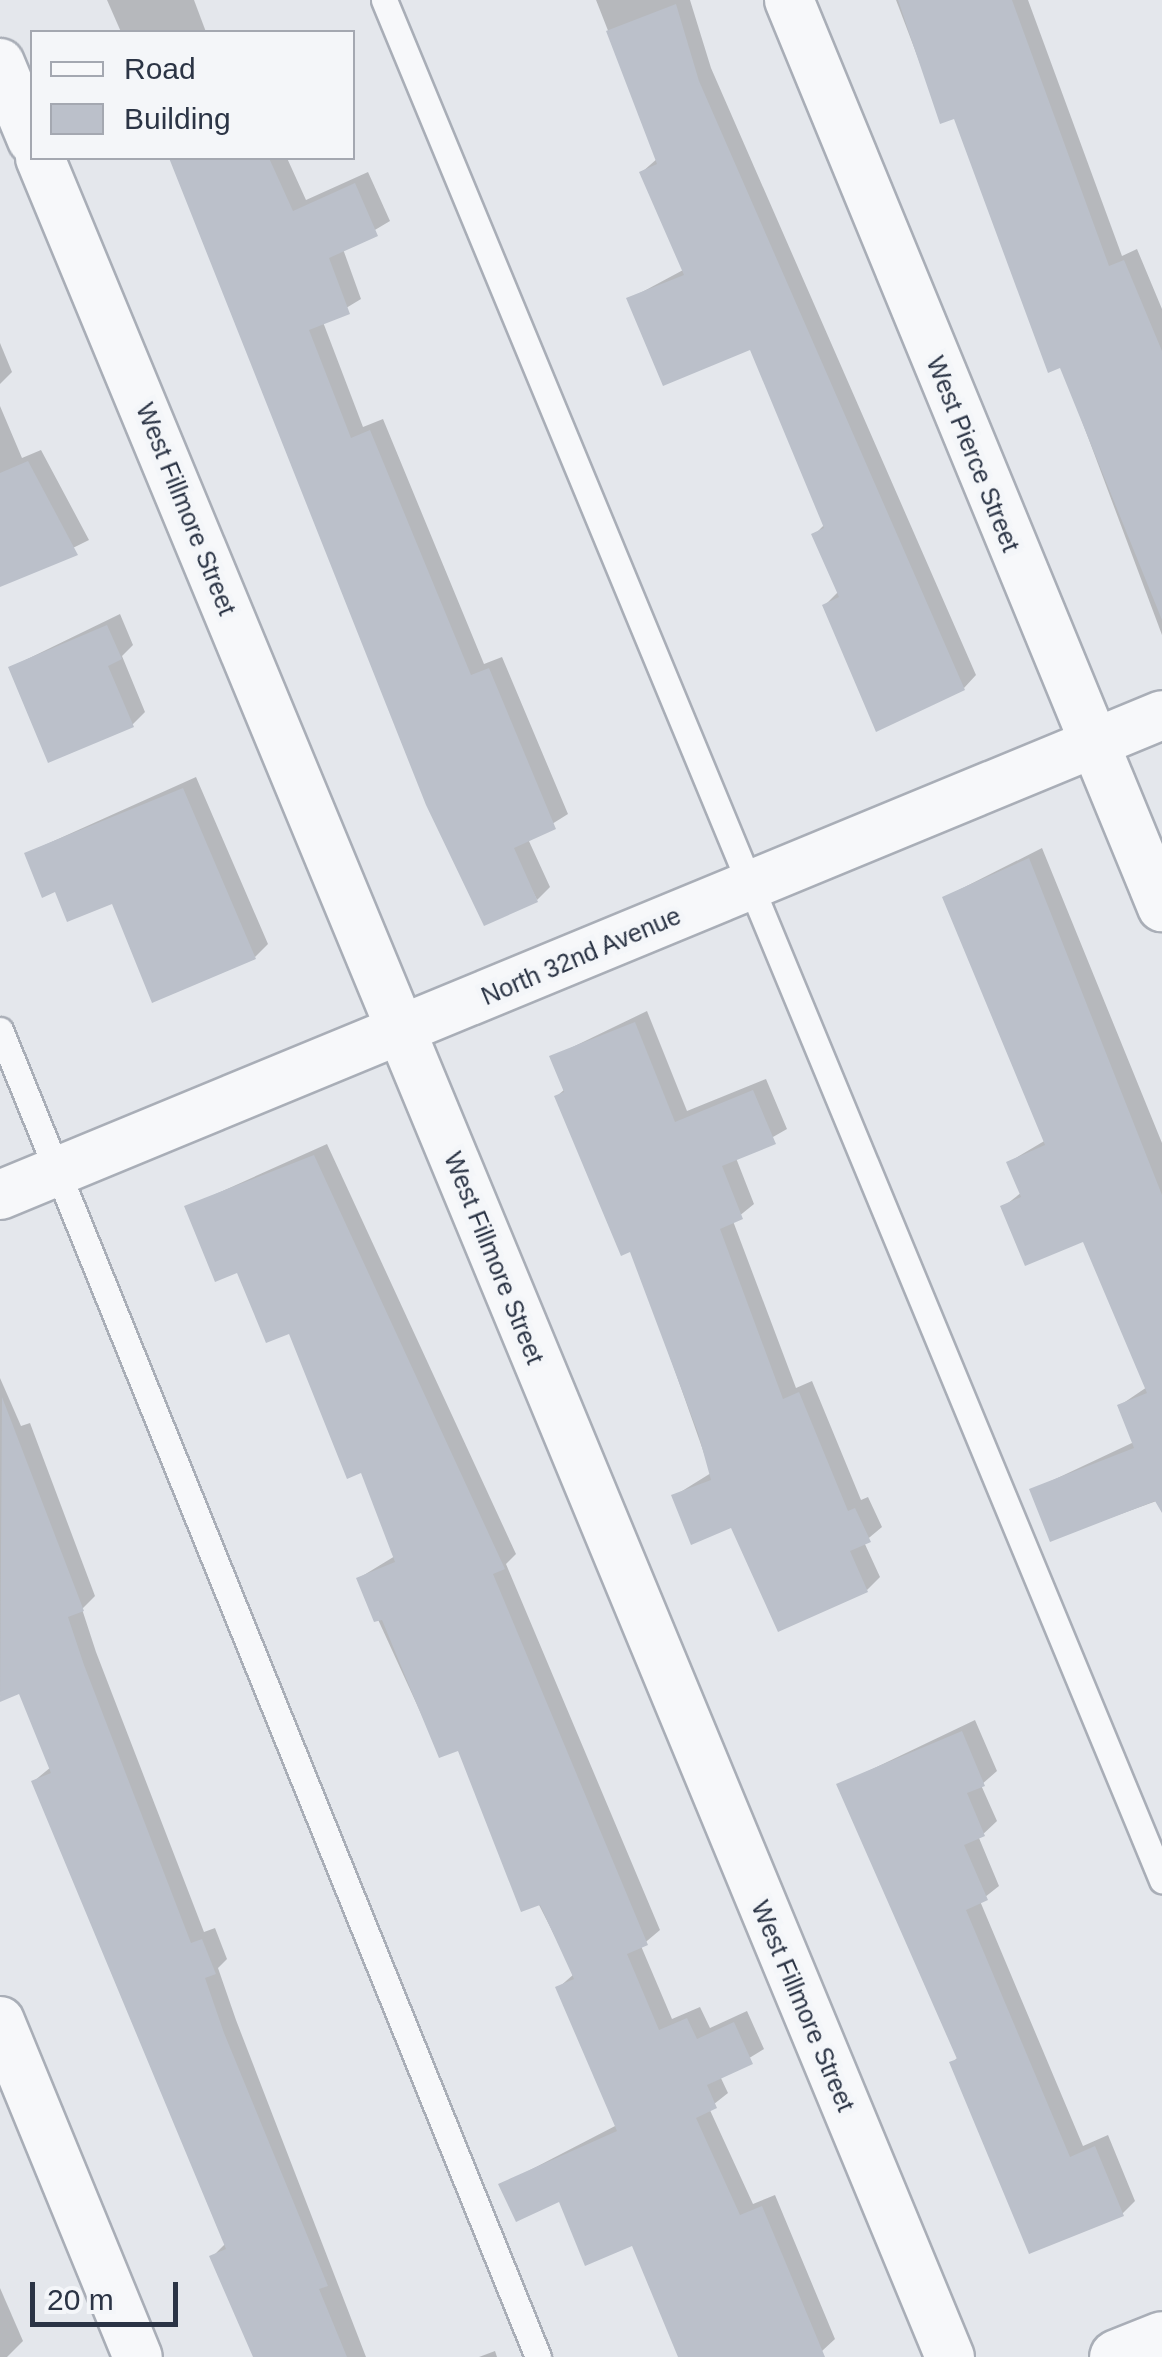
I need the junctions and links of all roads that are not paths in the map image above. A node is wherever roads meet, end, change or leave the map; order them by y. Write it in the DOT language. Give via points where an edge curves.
graph roads {
  1 [pos="384,0"];
  2 [pos="789,0"];
  3 [pos="0,63"];
  4 [pos="30,135"];
  5 [pos="41,160"];
  6 [pos="1162,715"];
  7 [pos="1093,744"];
  8 [pos="754,884"];
  9 [pos="1162,906"];
  10 [pos="0,1030"];
  11 [pos="401,1031"];
  12 [pos="58,1171"];
  13 [pos="0,1195"];
  14 [pos="1162,1880"];
  15 [pos="0,2021"];
  16 [pos="1162,2339"];
  17 [pos="138,2357"];
  18 [pos="538,2357"];
  19 [pos="950,2357"];
  20 [pos="1117,2357"];
  1 -- 8 [label="lane"];
  2 -- 7 [label="street, West Pierce Street"];
  3 -- 4 [label="street"];
  5 -- 11 [label="street, West Fillmore Street"];
  6 -- 7 [label="street, North 32nd Avenue"];
  7 -- 8 [label="street, North 32nd Avenue"];
  7 -- 9 [label="street, West Pierce Street"];
  8 -- 11 [label="street, North 32nd Avenue"];
  8 -- 14 [label="lane"];
  10 -- 12 [label="lane"];
  11 -- 12 [label="street, North 32nd Avenue"];
  11 -- 19 [label="street, West Fillmore Street"];
  12 -- 13 [label="street, North 32nd Avenue"];
  12 -- 18 [label="lane"];
  15 -- 17 [label="street"];
  16 -- 20 [label="street"];
}
